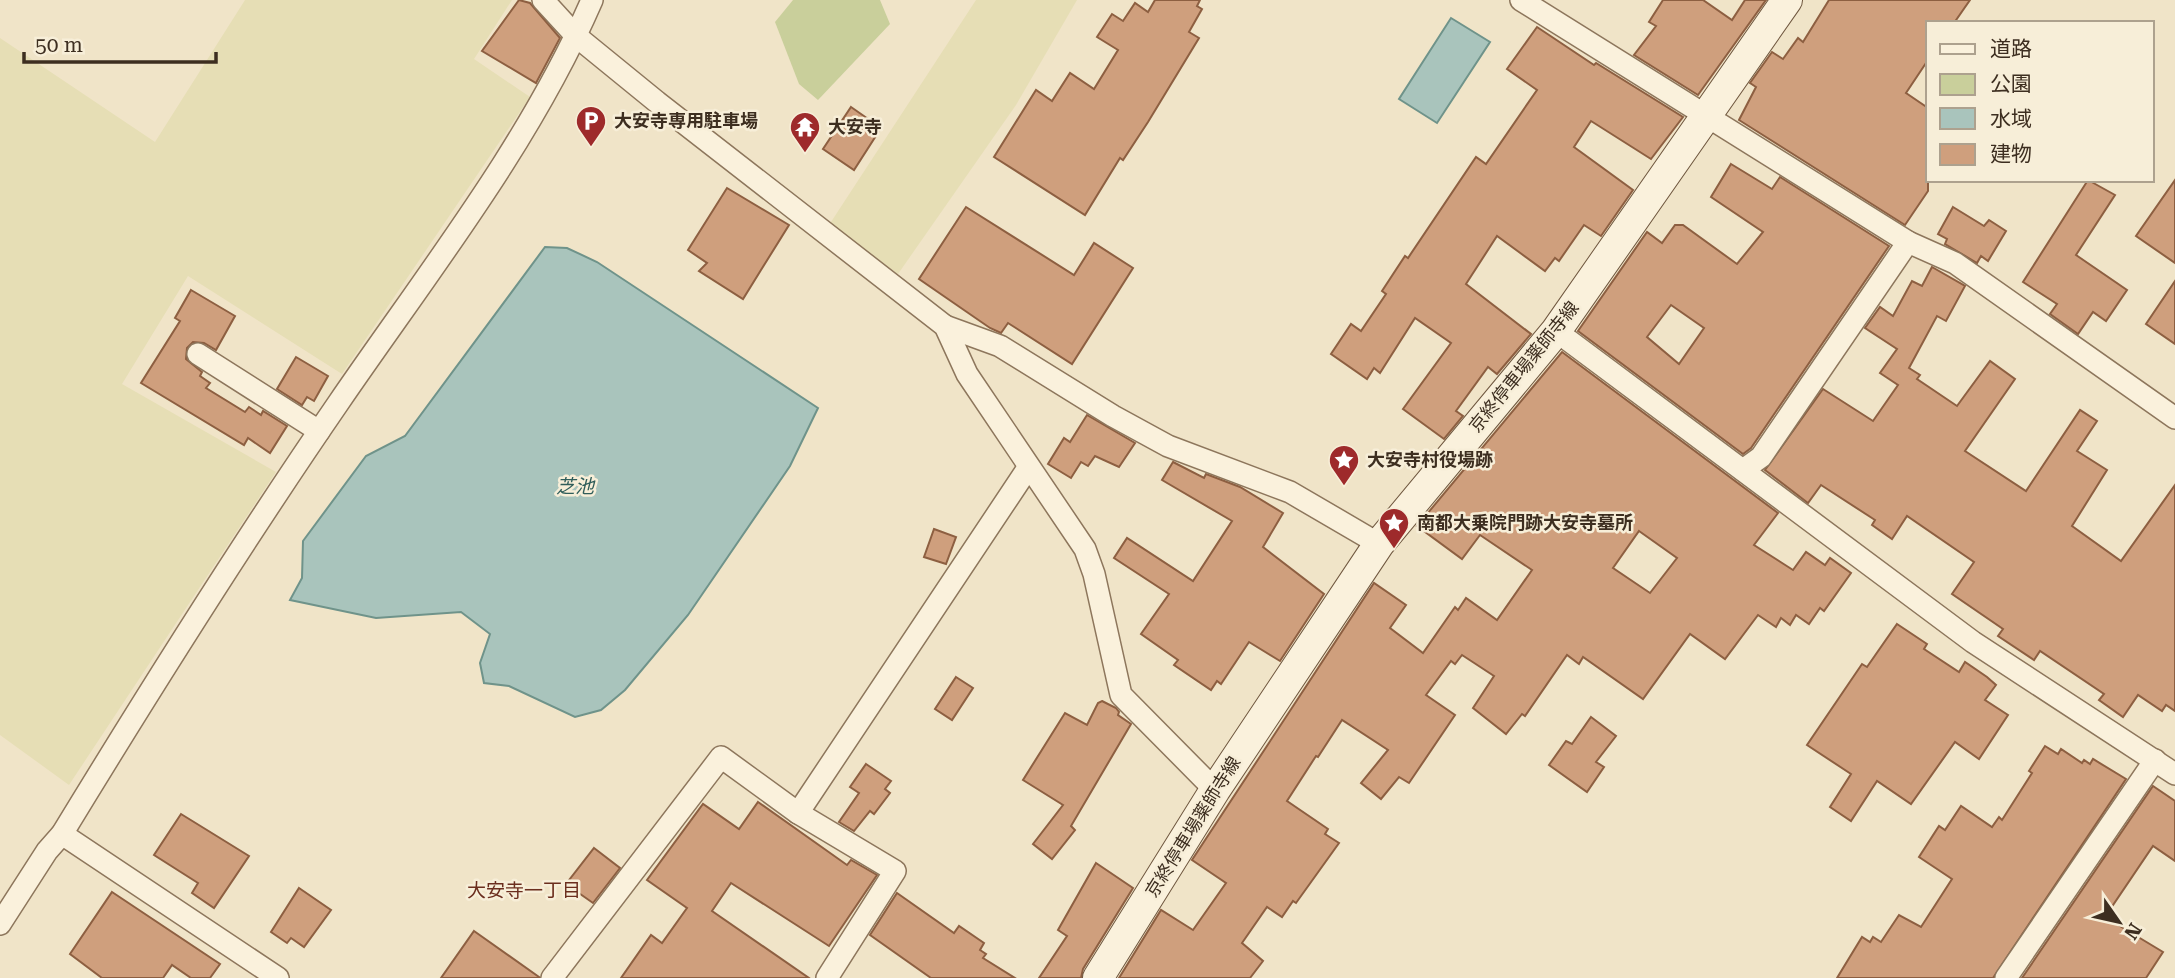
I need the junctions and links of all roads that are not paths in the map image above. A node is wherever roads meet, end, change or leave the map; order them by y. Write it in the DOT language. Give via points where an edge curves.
graph roads {
  1 [pos="543,0"];
  2 [pos="592,0"];
  3 [pos="1521,0"];
  4 [pos="1787,0"];
  5 [pos="576,36"];
  6 [pos="1707,118"];
  7 [pos="1908,242"];
  8 [pos="945,326"];
  9 [pos="1556,331"];
  10 [pos="198,354"];
  11 [pos="2175,418"];
  12 [pos="319,432"];
  13 [pos="1028,468"];
  14 [pos="1744,471"];
  15 [pos="1379,544"];
  16 [pos="2155,760"];
  17 [pos="2175,774"];
  18 [pos="1215,790"];
  19 [pos="798,813"];
  20 [pos="62,834"];
  21 [pos="0,924"];
  22 [pos="278,978"];
  23 [pos="552,978"];
  24 [pos="827,978"];
  25 [pos="1098,978"];
  26 [pos="2006,978"];
  1 -- 5 [label="street"];
  2 -- 5 [label="street"];
  3 -- 6 [label="street"];
  4 -- 6 [label="main road, 京終停車場薬師寺線"];
  5 -- 8 [label="street"];
  5 -- 12 [label="street" via="525,132"];
  6 -- 7 [label="street"];
  6 -- 9 [label="main road, 京終停車場薬師寺線"];
  7 -- 11 [label="street" via="1955,262"];
  7 -- 14 [label="street" via="1761,457"];
  8 -- 13 [label="street" via="967,374"];
  8 -- 15 [label="street" via="1000,346 1168,446 1290,492"];
  9 -- 14 [label="street"];
  9 -- 15 [label="main road, 京終停車場薬師寺線"];
  10 -- 12 [label="street"];
  12 -- 20 [label="street" via="171,656"];
  13 -- 18 [label="street" via="1085,550 1121,695"];
  13 -- 19 [label="street"];
  14 -- 16 [label="street" via="1973,642"];
  15 -- 18 [label="main road, 京終停車場薬師寺線"];
  16 -- 17 [label="street"];
  16 -- 26 [label="street"];
  18 -- 25 [label="main road, 京終停車場薬師寺線"];
  19 -- 23 [label="street" via="721,757"];
  19 -- 24 [label="street" via="895,871"];
  20 -- 21 [label="street"];
  20 -- 22 [label="street"];
}
